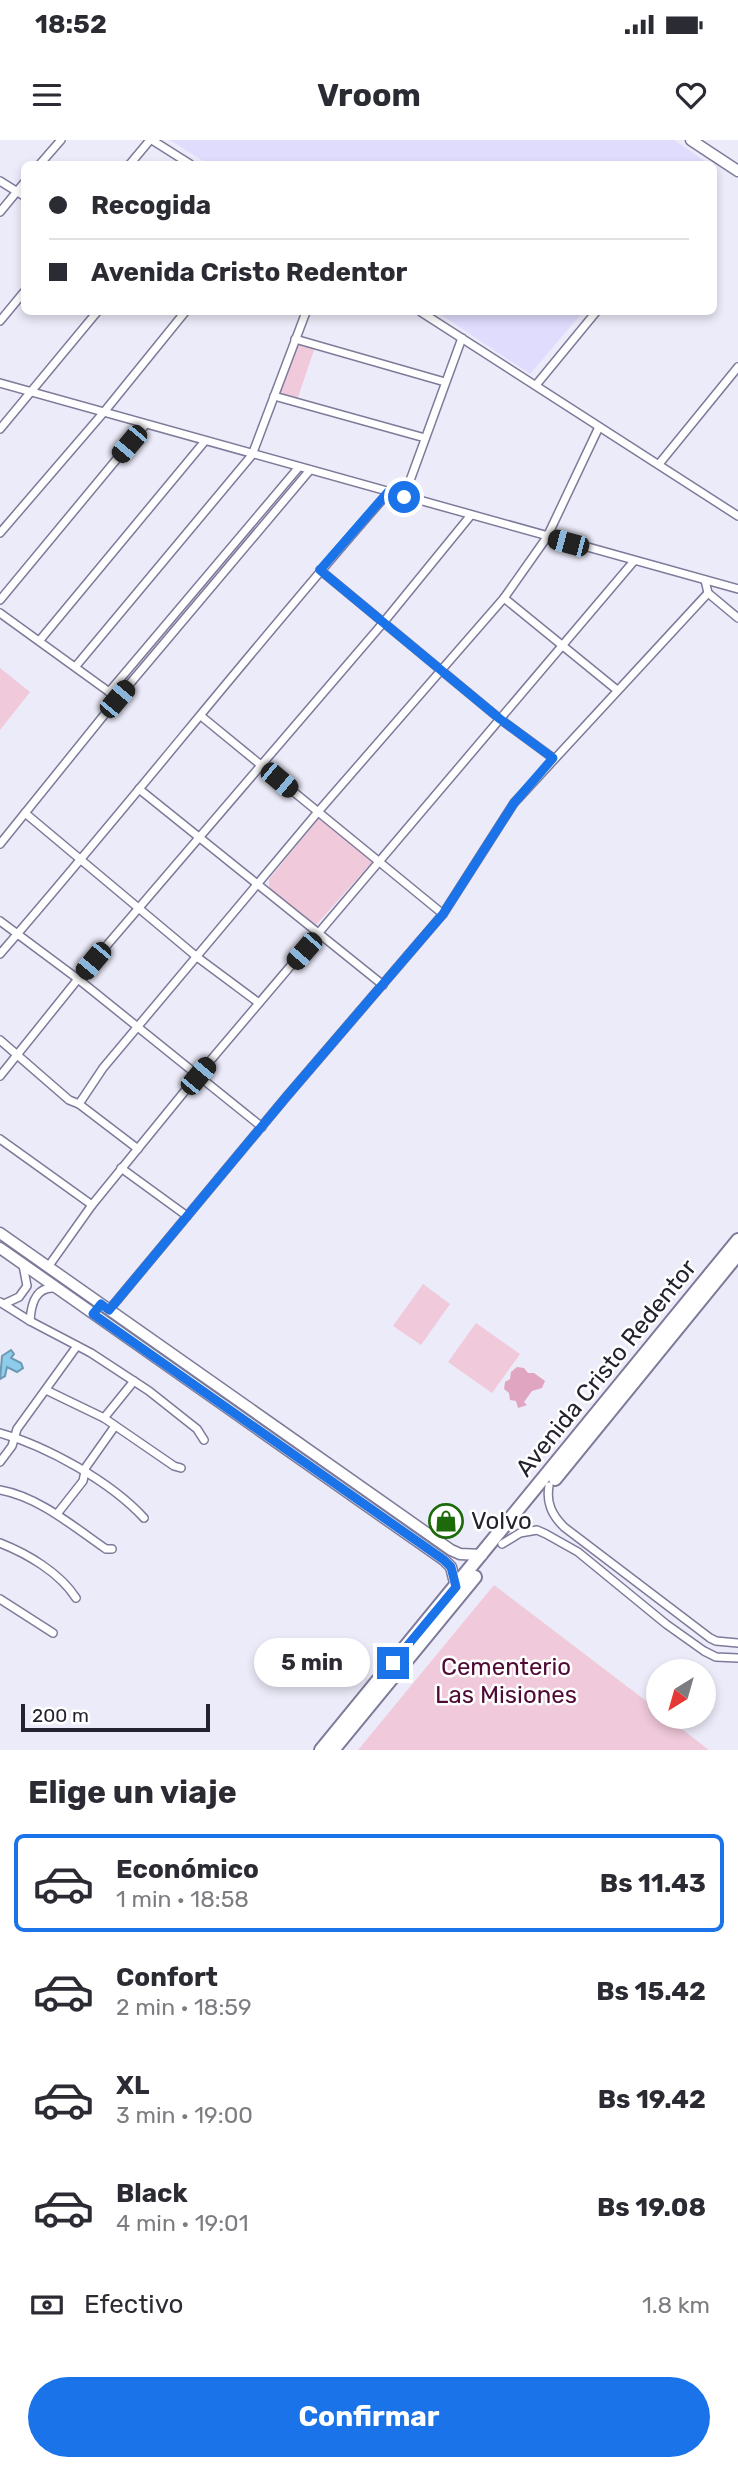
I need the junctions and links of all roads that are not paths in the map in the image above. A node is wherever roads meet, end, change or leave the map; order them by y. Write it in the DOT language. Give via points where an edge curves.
graph roads {
  1 [pos="61,140"];
  2 [pos="151,140"];
  3 [pos="698,142"];
  4 [pos="43,161"];
  5 [pos="133,161"];
  6 [pos="185,161"];
  7 [pos="715,161"];
  8 [pos="717,162"];
  9 [pos="738,171"];
  10 [pos="0,181"];
  11 [pos="21,187"];
  12 [pos="17,192"];
  13 [pos="21,195"];
  14 [pos="0,212"];
  15 [pos="21,296"];
  16 [pos="95,315"];
  17 [pos="183,315"];
  18 [pos="305,315"];
  19 [pos="426,315"];
  20 [pos="594,315"];
  21 [pos="0,321"];
  22 [pos="462,338"];
  23 [pos="295,339"];
  24 [pos="738,367"];
  25 [pos="445,382"];
  26 [pos="0,383"];
  27 [pos="536,385"];
  28 [pos="31,392"];
  29 [pos="274,396"];
  30 [pos="104,412"];
  31 [pos="145,425"];
  32 [pos="599,427"];
  33 [pos="0,429"];
  34 [pos="425,438"];
  35 [pos="205,441"];
  36 [pos="252,455"];
  37 [pos="659,464"];
  38 [pos="299,467"];
  39 [pos="310,470"];
  40 [pos="388,492"];
  41 [pos="404,497"];
  42 [pos="471,515"];
  43 [pos="738,516"];
  44 [pos="0,533"];
  45 [pos="547,537"];
  46 [pos="634,561"];
  47 [pos="320,570"];
  48 [pos="705,580"];
  49 [pos="738,589"];
  50 [pos="708,593"];
  51 [pos="504,598"];
  52 [pos="0,600"];
  53 [pos="0,613"];
  54 [pos="738,618"];
  55 [pos="383,623"];
  56 [pos="40,640"];
  57 [pos="563,646"];
  58 [pos="76,666"];
  59 [pos="442,670"];
  60 [pos="617,690"];
  61 [pos="109,692"];
  62 [pos="117,699"];
  63 [pos="201,716"];
  64 [pos="500,719"];
  65 [pos="553,758"];
  66 [pos="260,764"];
  67 [pos="139,789"];
  68 [pos="25,813"];
  69 [pos="317,813"];
  70 [pos="200,838"];
  71 [pos="0,844"];
  72 [pos="80,860"];
  73 [pos="378,862"];
  74 [pos="258,884"];
  75 [pos="138,908"];
  76 [pos="443,914"];
  77 [pos="0,921"];
  78 [pos="319,934"];
  79 [pos="16,935"];
  80 [pos="0,954"];
  81 [pos="197,957"];
  82 [pos="78,979"];
  83 [pos="383,985"];
  84 [pos="259,1003"];
  85 [pos="138,1027"];
  86 [pos="0,1040"];
  87 [pos="18,1055"];
  88 [pos="0,1076"];
  89 [pos="198,1076"];
  90 [pos="79,1104"];
  91 [pos="262,1127"];
  92 [pos="0,1139"];
  93 [pos="138,1149"];
  94 [pos="121,1168"];
  95 [pos="92,1205"];
  96 [pos="187,1216"];
  97 [pos="0,1233"];
  98 [pos="738,1240"];
  99 [pos="0,1248"];
  100 [pos="738,1254"];
  101 [pos="23,1265"];
  102 [pos="48,1267"];
  103 [pos="54,1287"];
  104 [pos="2,1303"];
  105 [pos="105,1307"];
  106 [pos="93,1314"];
  107 [pos="30,1321"];
  108 [pos="77,1346"];
  109 [pos="134,1381"];
  110 [pos="46,1390"];
  111 [pos="253,1411"];
  112 [pos="104,1418"];
  113 [pos="247,1421"];
  114 [pos="115,1426"];
  115 [pos="0,1433"];
  116 [pos="14,1437"];
  117 [pos="204,1440"];
  118 [pos="0,1462"];
  119 [pos="181,1468"];
  120 [pos="86,1472"];
  121 [pos="549,1486"];
  122 [pos="0,1490"];
  123 [pos="57,1514"];
  124 [pos="144,1518"];
  125 [pos="577,1538"];
  126 [pos="0,1542"];
  127 [pos="502,1544"];
  128 [pos="571,1548"];
  129 [pos="112,1549"];
  130 [pos="451,1550"];
  131 [pos="593,1550"];
  132 [pos="482,1555"];
  133 [pos="587,1559"];
  134 [pos="444,1560"];
  135 [pos="456,1587"];
  136 [pos="76,1598"];
  137 [pos="0,1599"];
  138 [pos="675,1612"];
  139 [pos="666,1624"];
  140 [pos="53,1633"];
  141 [pos="738,1643"];
  142 [pos="738,1658"];
  143 [pos="321,1750"];
  144 [pos="333,1750"];
  1 -- 4 [label="street"];
  2 -- 5 [label="street"];
  2 -- 6 [label="street"];
  3 -- 7 [label="main road"];
  8 -- 9 [label="main road"];
  10 -- 12 [label="street"];
  11 -- 12 [label="street"];
  12 -- 13 [label="street"];
  12 -- 14 [label="street"];
  15 -- 21 [label="street"];
  16 -- 28 [label="street"];
  17 -- 30 [label="street"];
  18 -- 23 [label="street"];
  19 -- 22 [label="street"];
  20 -- 27 [label="street"];
  22 -- 25 [label="street"];
  22 -- 27 [label="street"];
  23 -- 25 [label="street"];
  23 -- 29 [label="street"];
  24 -- 37 [label="street"];
  25 -- 34 [label="street"];
  26 -- 28 [label="street"];
  27 -- 32 [label="street"];
  28 -- 30 [label="street"];
  28 -- 33 [label="street"];
  29 -- 34 [label="street"];
  29 -- 36 [label="street"];
  30 -- 31 [label="street"];
  30 -- 44 [label="street"];
  31 -- 35 [label="street"];
  31 -- 52 [label="street"];
  32 -- 37 [label="street"];
  32 -- 45 [label="street"];
  34 -- 41 [label="street"];
  35 -- 36 [label="street"];
  35 -- 56 [label="street"];
  36 -- 38 [label="street"];
  36 -- 58 [label="street"];
  37 -- 43 [label="street"];
  38 -- 39 [label="street"];
  38 -- 61 [label="street"];
  39 -- 40 [label="street"];
  39 -- 62 [label="street"];
  40 -- 41 [label="street"];
  40 -- 47 [label="street"];
  41 -- 42 [label="street"];
  42 -- 45 [label="street"];
  42 -- 55 [label="street"];
  45 -- 46 [label="street"];
  45 -- 51 [label="street"];
  46 -- 48 [label="street"];
  46 -- 57 [label="street"];
  47 -- 55 [label="street"];
  47 -- 63 [label="street"];
  48 -- 49 [label="street"];
  48 -- 50 [label="street"];
  50 -- 54 [label="street"];
  50 -- 60 [label="street"];
  51 -- 57 [label="street"];
  51 -- 59 [label="street"];
  53 -- 56 [label="street"];
  55 -- 59 [label="street"];
  55 -- 66 [label="street"];
  56 -- 58 [label="street"];
  57 -- 60 [label="street"];
  57 -- 64 [label="street"];
  58 -- 61 [label="street"];
  59 -- 64 [label="street"];
  59 -- 69 [label="street"];
  60 -- 65 [label="street"];
  61 -- 62 [label="street"];
  62 -- 68 [label="street"];
  63 -- 66 [label="street"];
  63 -- 67 [label="street"];
  64 -- 65 [label="street"];
  64 -- 73 [label="street"];
  65 -- 76 [label="street" via="514,803"];
  66 -- 69 [label="street"];
  66 -- 70 [label="street"];
  67 -- 70 [label="street"];
  67 -- 72 [label="street"];
  68 -- 71 [label="street"];
  68 -- 72 [label="street"];
  69 -- 73 [label="street"];
  69 -- 74 [label="street"];
  70 -- 74 [label="street"];
  70 -- 75 [label="street"];
  72 -- 75 [label="street"];
  72 -- 79 [label="street"];
  73 -- 76 [label="street"];
  73 -- 78 [label="street"];
  74 -- 78 [label="street"];
  74 -- 81 [label="street"];
  75 -- 81 [label="street"];
  75 -- 82 [label="street"];
  76 -- 83 [label="street"];
  77 -- 79 [label="street"];
  78 -- 83 [label="street"];
  78 -- 84 [label="street"];
  79 -- 80 [label="street"];
  79 -- 82 [label="street"];
  81 -- 84 [label="street"];
  81 -- 85 [label="street"];
  82 -- 85 [label="street"];
  82 -- 87 [label="street"];
  83 -- 91 [label="street"];
  84 -- 89 [label="street"];
  85 -- 89 [label="street"];
  85 -- 90 [label="street"];
  86 -- 87 [label="street"];
  87 -- 88 [label="street"];
  87 -- 90 [label="street"];
  89 -- 91 [label="street"];
  89 -- 93 [label="street"];
  90 -- 93 [label="street"];
  91 -- 96 [label="street"];
  92 -- 95 [label="street"];
  93 -- 94 [label="street"];
  94 -- 95 [label="street"];
  94 -- 96 [label="street"];
  95 -- 102 [label="street"];
  96 -- 105 [label="street"];
  97 -- 102 [label="main road"];
  98 -- 132 [label="highway, Avenida Cristo Redentor"];
  99 -- 101 [label="main road"];
  100 -- 121 [label="highway, Avenida Cristo Redentor"];
  101 -- 103 [label="main road"];
  101 -- 104 [label="street" via="27,1286 19,1297"];
  102 -- 105 [label="main road"];
  103 -- 106 [label="main road"];
  103 -- 107 [label="street" via="35,1297"];
  104 -- 107 [label="street"];
  105 -- 106 [label="main road"];
  105 -- 111 [label="main road"];
  106 -- 113 [label="main road"];
  107 -- 108 [label="street"];
  108 -- 109 [label="street"];
  108 -- 110 [label="street"];
  109 -- 112 [label="street"];
  109 -- 117 [label="street" via="197,1429"];
  110 -- 112 [label="street"];
  110 -- 116 [label="street"];
  111 -- 113 [label="main road"];
  111 -- 130 [label="main road"];
  112 -- 114 [label="street"];
  113 -- 134 [label="main road"];
  114 -- 119 [label="street"];
  114 -- 120 [label="street"];
  115 -- 116 [label="street"];
  116 -- 118 [label="street"];
  116 -- 120 [label="street"];
  120 -- 123 [label="street"];
  120 -- 124 [label="street"];
  121 -- 125 [label="street" via="548,1502 554,1516"];
  121 -- 127 [label="highway, Avenida Cristo Redentor"];
  122 -- 123 [label="street"];
  123 -- 129 [label="street"];
  125 -- 128 [label="street" via="579,1548"];
  125 -- 131 [label="street"];
  126 -- 136 [label="street" via="43,1566 68,1585"];
  127 -- 128 [label="street" via="520,1533 537,1530"];
  127 -- 144 [label="highway, Avenida Cristo Redentor"];
  128 -- 133 [label="street"];
  130 -- 132 [label="main road"];
  130 -- 134 [label="main road"];
  131 -- 133 [label="street" via="587,1552"];
  131 -- 138 [label="street"];
  132 -- 135 [label="highway, Avenida Cristo Redentor"];
  133 -- 139 [label="street"];
  134 -- 135 [label="main road" via="451,1567"];
  135 -- 143 [label="highway, Avenida Cristo Redentor"];
  137 -- 140 [label="street"];
  138 -- 139 [label="street"];
  138 -- 141 [label="street" via="716,1641"];
  139 -- 142 [label="street" via="711,1655"];
}
